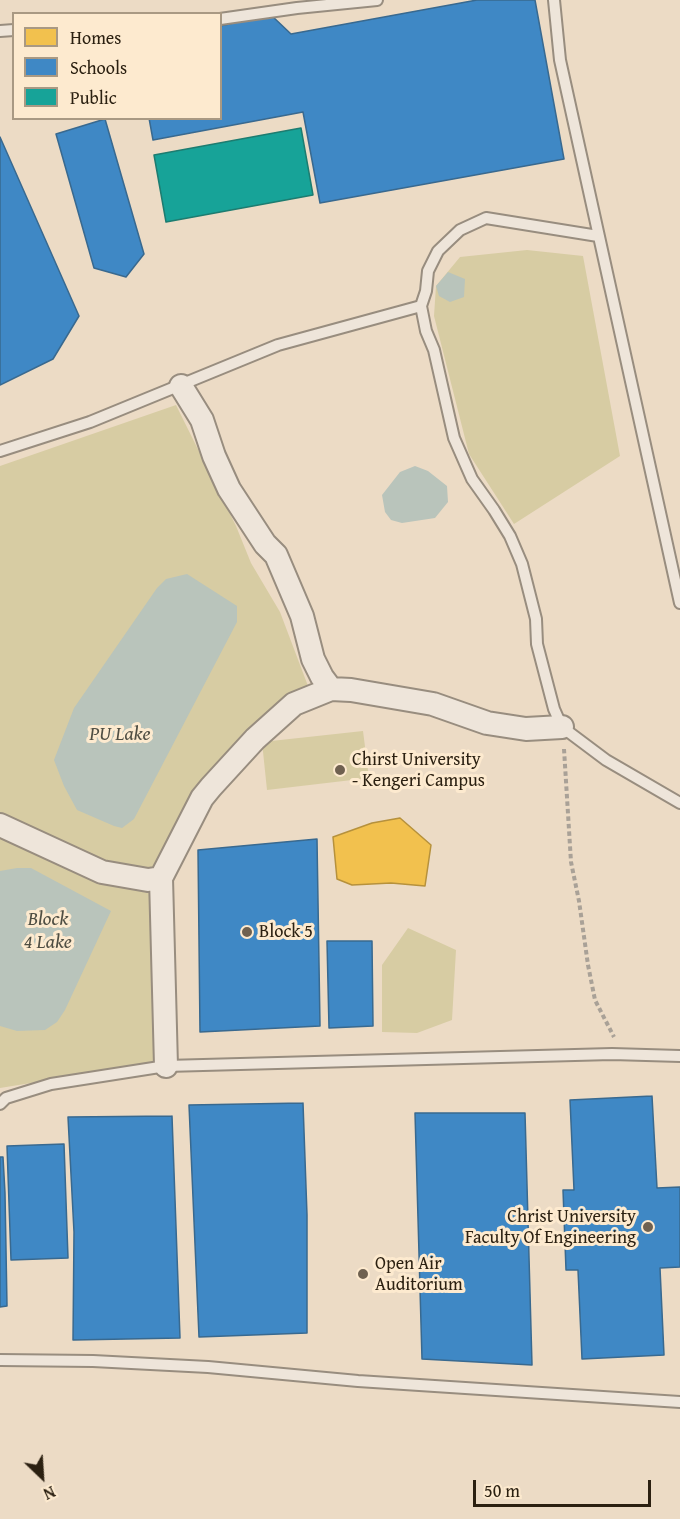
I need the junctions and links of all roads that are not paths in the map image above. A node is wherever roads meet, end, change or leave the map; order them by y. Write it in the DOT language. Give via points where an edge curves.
graph roads {
  1 [pos="377,0"];
  2 [pos="554,0"];
  3 [pos="222,19"];
  4 [pos="598,236"];
  5 [pos="421,306"];
  6 [pos="181,386"];
  7 [pos="0,451"];
  8 [pos="680,603"];
  9 [pos="331,689"];
  10 [pos="562,727"];
  11 [pos="680,803"];
  12 [pos="0,825"];
  13 [pos="161,878"];
  14 [pos="680,1056"];
  15 [pos="166,1066"];
  16 [pos="0,1104"];
  17 [pos="0,1360"];
  18 [pos="680,1402"];
  1 -- 3 [label="lane"];
  2 -- 4 [label="lane" via="560,60"];
  4 -- 5 [label="lane" via="486,218 460,230 438,251 428,271"];
  4 -- 8 [label="lane"];
  5 -- 6 [label="lane" via="278,345"];
  5 -- 10 [label="lane" via="454,438 472,478 505,527 522,564 536,619 537,644"];
  6 -- 7 [label="lane" via="90,423"];
  6 -- 9 [label="street" via="202,420 229,489 276,555 302,616 313,659"];
  9 -- 10 [label="street" via="434,704 526,729"];
  9 -- 13 [label="street" via="294,704 211,787"];
  10 -- 11 [label="lane" via="606,759"];
  12 -- 13 [label="street" via="102,872 148,880"];
  13 -- 15 [label="street"];
  14 -- 15 [label="lane"];
  15 -- 16 [label="lane" via="51,1084 6,1098"];
  17 -- 18 [label="lane" via="208,1367"];
}
